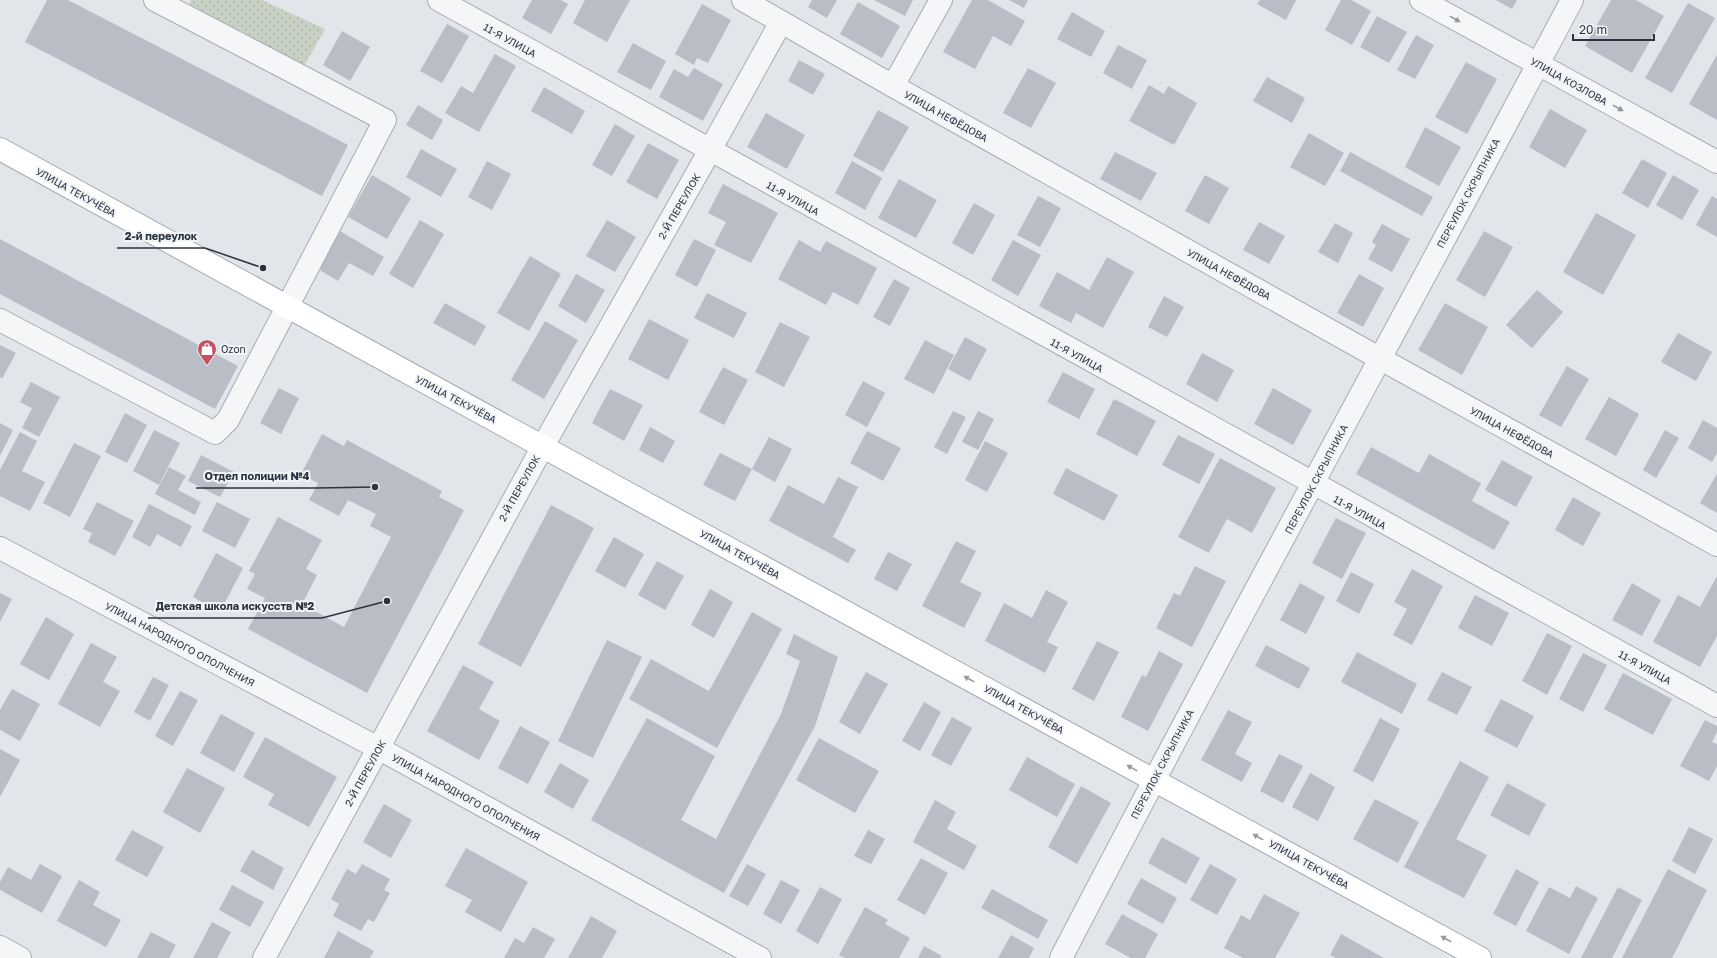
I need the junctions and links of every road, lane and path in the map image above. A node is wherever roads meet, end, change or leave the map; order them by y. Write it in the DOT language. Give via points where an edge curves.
graph roads {
  1 [pos="155,0"];
  2 [pos="439,0"];
  3 [pos="743,0"];
  4 [pos="941,0"];
  5 [pos="1421,0"];
  6 [pos="1572,0"];
  7 [pos="780,22"];
  8 [pos="1538,64"];
  9 [pos="893,86"];
  10 [pos="0,149"];
  11 [pos="709,152"];
  12 [pos="1717,162"];
  13 [pos="288,308"];
  14 [pos="0,320"];
  15 [pos="1379,358"];
  16 [pos="543,446"];
  17 [pos="1312,486"];
  18 [pos="1717,545"];
  19 [pos="0,548"];
  20 [pos="1717,706"];
  21 [pos="378,748"];
  22 [pos="1153,780"];
  23 [pos="0,948"];
  24 [pos="20,958"];
  25 [pos="264,958"];
  26 [pos="760,958"];
  27 [pos="1061,958"];
  28 [pos="1480,958"];
  1 -- 13 [label="street" via="385,120"];
  2 -- 11 [label="street, 11-Я УЛИЦА"];
  3 -- 7 [label="street, УЛИЦА НЕФЁДОВА"];
  4 -- 9 [label="street"];
  5 -- 8 [label="street, УЛИЦА КОЗЛОВА, one-way"];
  6 -- 8 [label="street, ПЕРЕУЛОК СКРЫПНИКА"];
  7 -- 9 [label="street, УЛИЦА НЕФЁДОВА"];
  7 -- 11 [label="street, 2-Й ПЕРЕУЛОК"];
  8 -- 12 [label="street, УЛИЦА КОЗЛОВА, one-way"];
  8 -- 15 [label="street, ПЕРЕУЛОК СКРЫПНИКА"];
  9 -- 15 [label="street, УЛИЦА НЕФЁДОВА"];
  10 -- 13 [label="main road, УЛИЦА ТЕКУЧЁВА"];
  11 -- 16 [label="street, 2-Й ПЕРЕУЛОК"];
  11 -- 17 [label="street, 11-Я УЛИЦА"];
  13 -- 14 [label="street" via="228,420 215,433"];
  13 -- 16 [label="main road, УЛИЦА ТЕКУЧЁВА"];
  15 -- 17 [label="street, ПЕРЕУЛОК СКРЫПНИКА"];
  15 -- 18 [label="street, УЛИЦА НЕФЁДОВА"];
  16 -- 21 [label="street, 2-Й ПЕРЕУЛОК"];
  22 -- 16 [label="main road, УЛИЦА ТЕКУЧЁВА, one-way"];
  17 -- 20 [label="street, 11-Я УЛИЦА"];
  17 -- 22 [label="street, ПЕРЕУЛОК СКРЫПНИКА"];
  19 -- 21 [label="street, УЛИЦА НАРОДНОГО ОПОЛЧЕНИЯ"];
  21 -- 25 [label="street, 2-Й ПЕРЕУЛОК"];
  21 -- 26 [label="street, УЛИЦА НАРОДНОГО ОПОЛЧЕНИЯ"];
  22 -- 27 [label="street, ПЕРЕУЛОК СКРЫПНИКА"];
  28 -- 22 [label="main road, УЛИЦА ТЕКУЧЁВА, one-way"];
  23 -- 24 [label="street"];
}
